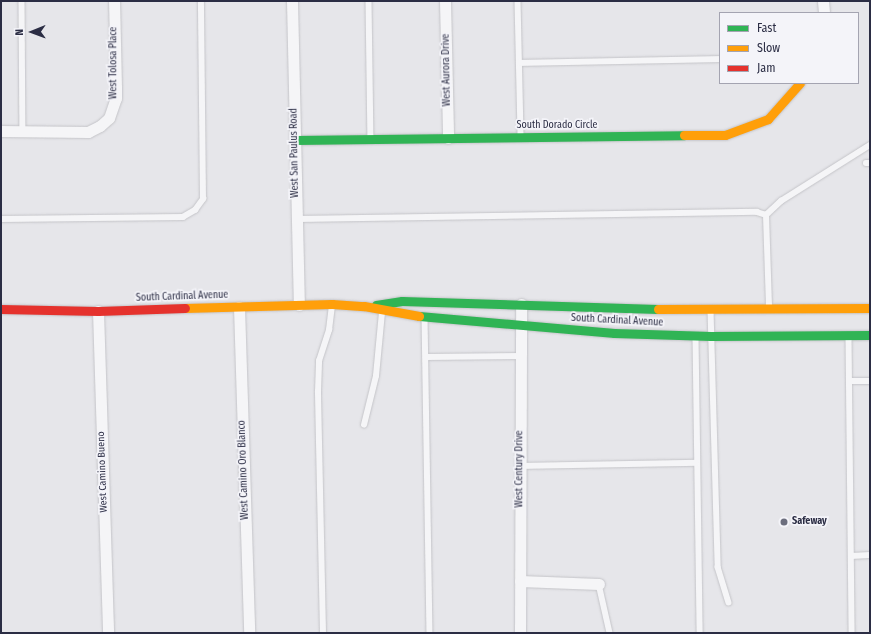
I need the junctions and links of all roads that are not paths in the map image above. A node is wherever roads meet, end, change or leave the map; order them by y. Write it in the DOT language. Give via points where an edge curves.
graph roads {
  1 [pos="22,1"];
  2 [pos="114,1"];
  3 [pos="201,1"];
  4 [pos="292,1"];
  5 [pos="369,1"];
  6 [pos="445,1"];
  7 [pos="518,1"];
  8 [pos="824,1"];
  9 [pos="824,12"];
  10 [pos="719,58"];
  11 [pos="519,63"];
  12 [pos="799,84"];
  13 [pos="23,131"];
  14 [pos="1,132"];
  15 [pos="448,138"];
  16 [pos="521,138"];
  17 [pos="295,140"];
  18 [pos="371,140"];
  19 [pos="870,145"];
  20 [pos="766,214"];
  21 [pos="1,219"];
  22 [pos="297,219"];
  23 [pos="332,304"];
  24 [pos="521,304"];
  25 [pos="299,305"];
  26 [pos="364,306"];
  27 [pos="239,307"];
  28 [pos="870,308"];
  29 [pos="1,309"];
  30 [pos="382,309"];
  31 [pos="711,309"];
  32 [pos="769,309"];
  33 [pos="98,310"];
  34 [pos="425,316"];
  35 [pos="520,326"];
  36 [pos="849,335"];
  37 [pos="870,335"];
  38 [pos="696,336"];
  39 [pos="711,336"];
  40 [pos="520,356"];
  41 [pos="426,357"];
  42 [pos="849,381"];
  43 [pos="870,381"];
  44 [pos="364,425"];
  45 [pos="696,463"];
  46 [pos="520,466"];
  47 [pos="870,555"];
  48 [pos="851,556"];
  49 [pos="520,581"];
  50 [pos="600,584"];
  51 [pos="728,602"];
  52 [pos="108,633"];
  53 [pos="249,633"];
  54 [pos="323,633"];
  55 [pos="430,633"];
  56 [pos="520,633"];
  57 [pos="610,633"];
  58 [pos="700,633"];
  59 [pos="852,633"];
  1 -- 13 [label="lane"];
  2 -- 13 [label="street, West Tolosa Place" via="116,98 109,118 88,132"];
  3 -- 21 [label="lane" via="203,199 195,210 183,217"];
  4 -- 17 [label="street, West San Paulus Road"];
  5 -- 18 [label="lane"];
  6 -- 15 [label="street, West Aurora Drive"];
  7 -- 11 [label="lane"];
  8 -- 9 [label="street"];
  10 -- 11 [label="lane"];
  11 -- 16 [label="lane"];
  12 -- 16 [label="main road, South Dorado Circle" via="768,119 725,134"];
  13 -- 14 [label="street"];
  15 -- 16 [label="main road, South Dorado Circle"];
  15 -- 18 [label="main road, South Dorado Circle"];
  17 -- 18 [label="main road, South Dorado Circle"];
  17 -- 22 [label="street, West San Paulus Road"];
  19 -- 20 [label="lane" via="781,201"];
  20 -- 22 [label="lane" via="757,212"];
  20 -- 32 [label="lane"];
  22 -- 25 [label="street, West San Paulus Road"];
  23 -- 25 [label="main road, South Cardinal Avenue"];
  23 -- 26 [label="main road, South Cardinal Avenue"];
  23 -- 54 [label="lane" via="329,330 319,360 318,392"];
  24 -- 26 [label="main road, South Cardinal Avenue" via="402,301"];
  24 -- 31 [label="main road, South Cardinal Avenue"];
  24 -- 35 [label="street, West Century Drive"];
  25 -- 27 [label="main road, South Cardinal Avenue"];
  26 -- 30 [label="main road, South Cardinal Avenue"];
  27 -- 33 [label="main road, South Cardinal Avenue"];
  27 -- 53 [label="street, West Camino Oro Blanco"];
  28 -- 32 [label="main road, South Cardinal Avenue"];
  29 -- 33 [label="main road, South Cardinal Avenue"];
  30 -- 34 [label="main road, South Cardinal Avenue"];
  30 -- 44 [label="lane" via="376,376"];
  31 -- 32 [label="main road, South Cardinal Avenue"];
  31 -- 39 [label="lane"];
  33 -- 52 [label="street, West Camino Bueno"];
  34 -- 35 [label="main road, South Cardinal Avenue"];
  34 -- 41 [label="lane"];
  35 -- 38 [label="main road, South Cardinal Avenue" via="614,334"];
  35 -- 40 [label="street, West Century Drive"];
  36 -- 37 [label="main road, South Cardinal Avenue"];
  36 -- 39 [label="main road, South Cardinal Avenue"];
  36 -- 42 [label="lane"];
  38 -- 39 [label="main road, South Cardinal Avenue"];
  38 -- 45 [label="lane"];
  39 -- 51 [label="lane" via="718,567"];
  40 -- 41 [label="lane"];
  40 -- 46 [label="street, West Century Drive"];
  41 -- 55 [label="lane"];
  42 -- 43 [label="lane"];
  42 -- 48 [label="lane"];
  45 -- 46 [label="lane"];
  45 -- 58 [label="lane"];
  46 -- 49 [label="street, West Century Drive"];
  47 -- 48 [label="lane"];
  48 -- 59 [label="lane"];
  49 -- 50 [label="street"];
  49 -- 56 [label="street, West Century Drive"];
  50 -- 57 [label="lane"];
}
